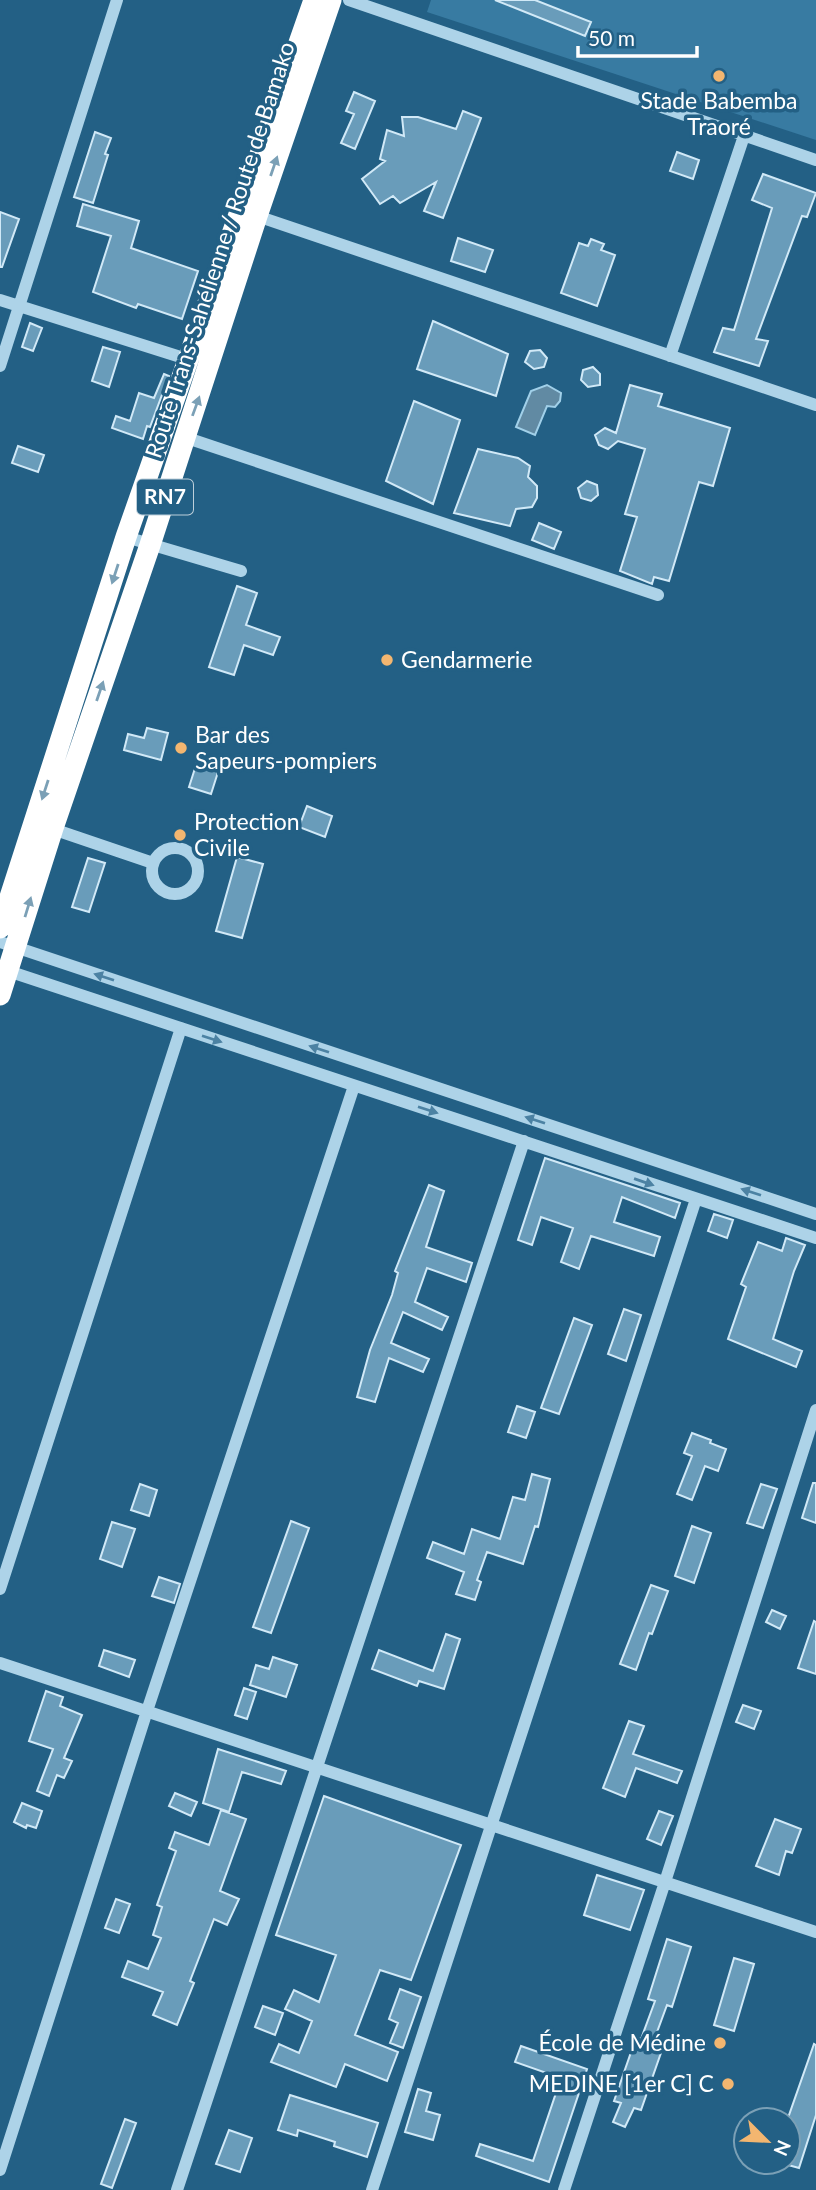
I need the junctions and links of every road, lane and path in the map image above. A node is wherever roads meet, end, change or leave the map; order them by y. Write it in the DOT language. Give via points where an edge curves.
graph roads {
  1 [pos="117,0"];
  2 [pos="314,0"];
  3 [pos="331,0"];
  4 [pos="349,0"];
  5 [pos="744,136"];
  6 [pos="816,160"];
  7 [pos="249,214"];
  8 [pos="0,300"];
  9 [pos="20,306"];
  10 [pos="670,356"];
  11 [pos="190,360"];
  12 [pos="0,366"];
  13 [pos="816,405"];
  14 [pos="184,437"];
  15 [pos="126,537"];
  16 [pos="150,544"];
  17 [pos="241,571"];
  18 [pos="658,595"];
  19 [pos="44,825"];
  20 [pos="153,863"];
  21 [pos="0,928"];
  22 [pos="8,945"];
  23 [pos="4,970"];
  24 [pos="0,995"];
  25 [pos="181,1028"];
  26 [pos="354,1086"];
  27 [pos="524,1141"];
  28 [pos="696,1199"];
  29 [pos="816,1214"];
  30 [pos="816,1238"];
  31 [pos="816,1410"];
  32 [pos="0,1589"];
  33 [pos="0,1663"];
  34 [pos="147,1712"];
  35 [pos="317,1767"];
  36 [pos="493,1825"];
  37 [pos="665,1882"];
  38 [pos="816,1932"];
  39 [pos="0,2170"];
  40 [pos="177,2190"];
  41 [pos="372,2190"];
  42 [pos="564,2190"];
  1 -- 9 [label="street"];
  2 -- 7 [label="highway, Route Trans-Sahélienne / Route de Bamako / RN7"];
  7 -- 3 [label="highway, Route Trans-Sahélienne / Route de Bamako / RN7, one-way"];
  4 -- 5 [label="street"];
  5 -- 6 [label="street"];
  5 -- 10 [label="street"];
  7 -- 10 [label="street"];
  7 -- 11 [label="highway, Route Trans-Sahélienne / Route de Bamako / RN7"];
  14 -- 7 [label="highway, Route Trans-Sahélienne / Route de Bamako / RN7, one-way" via="210,366"];
  8 -- 9 [label="street"];
  9 -- 11 [label="street"];
  9 -- 12 [label="street"];
  10 -- 13 [label="street"];
  11 -- 15 [label="highway, Route Trans-Sahélienne / Route de Bamako / RN7"];
  14 -- 16 [label="highway, Route Trans-Sahélienne / Route de Bamako / RN7"];
  14 -- 18 [label="street"];
  15 -- 16 [label="street"];
  15 -- 19 [label="highway, Route Trans-Sahélienne / Route de Bamako / RN7, one-way"];
  16 -- 17 [label="street"];
  19 -- 16 [label="highway, Route Trans-Sahélienne / Route de Bamako / RN7, one-way"];
  19 -- 20 [label="street"];
  19 -- 21 [label="highway, Route Trans-Sahélienne / Route de Bamako / RN7"];
  22 -- 19 [label="highway, Route Trans-Sahélienne / Route de Bamako / RN7, one-way"];
  22 -- 23 [label="highway, Route Trans-Sahélienne / Route de Bamako / RN7"];
  29 -- 22 [label="street, one-way"];
  23 -- 24 [label="highway, Route Trans-Sahélienne / Route de Bamako / RN7"];
  23 -- 25 [label="street"];
  25 -- 26 [label="street, one-way"];
  25 -- 32 [label="street"];
  26 -- 27 [label="street, one-way"];
  26 -- 34 [label="street"];
  27 -- 28 [label="street, one-way"];
  27 -- 35 [label="street"];
  28 -- 30 [label="street"];
  28 -- 36 [label="street"];
  31 -- 37 [label="street"];
  33 -- 34 [label="street"];
  34 -- 35 [label="street"];
  34 -- 39 [label="street"];
  35 -- 36 [label="street"];
  35 -- 40 [label="street"];
  36 -- 37 [label="street"];
  36 -- 41 [label="street"];
  37 -- 38 [label="street"];
  37 -- 42 [label="street"];
}
